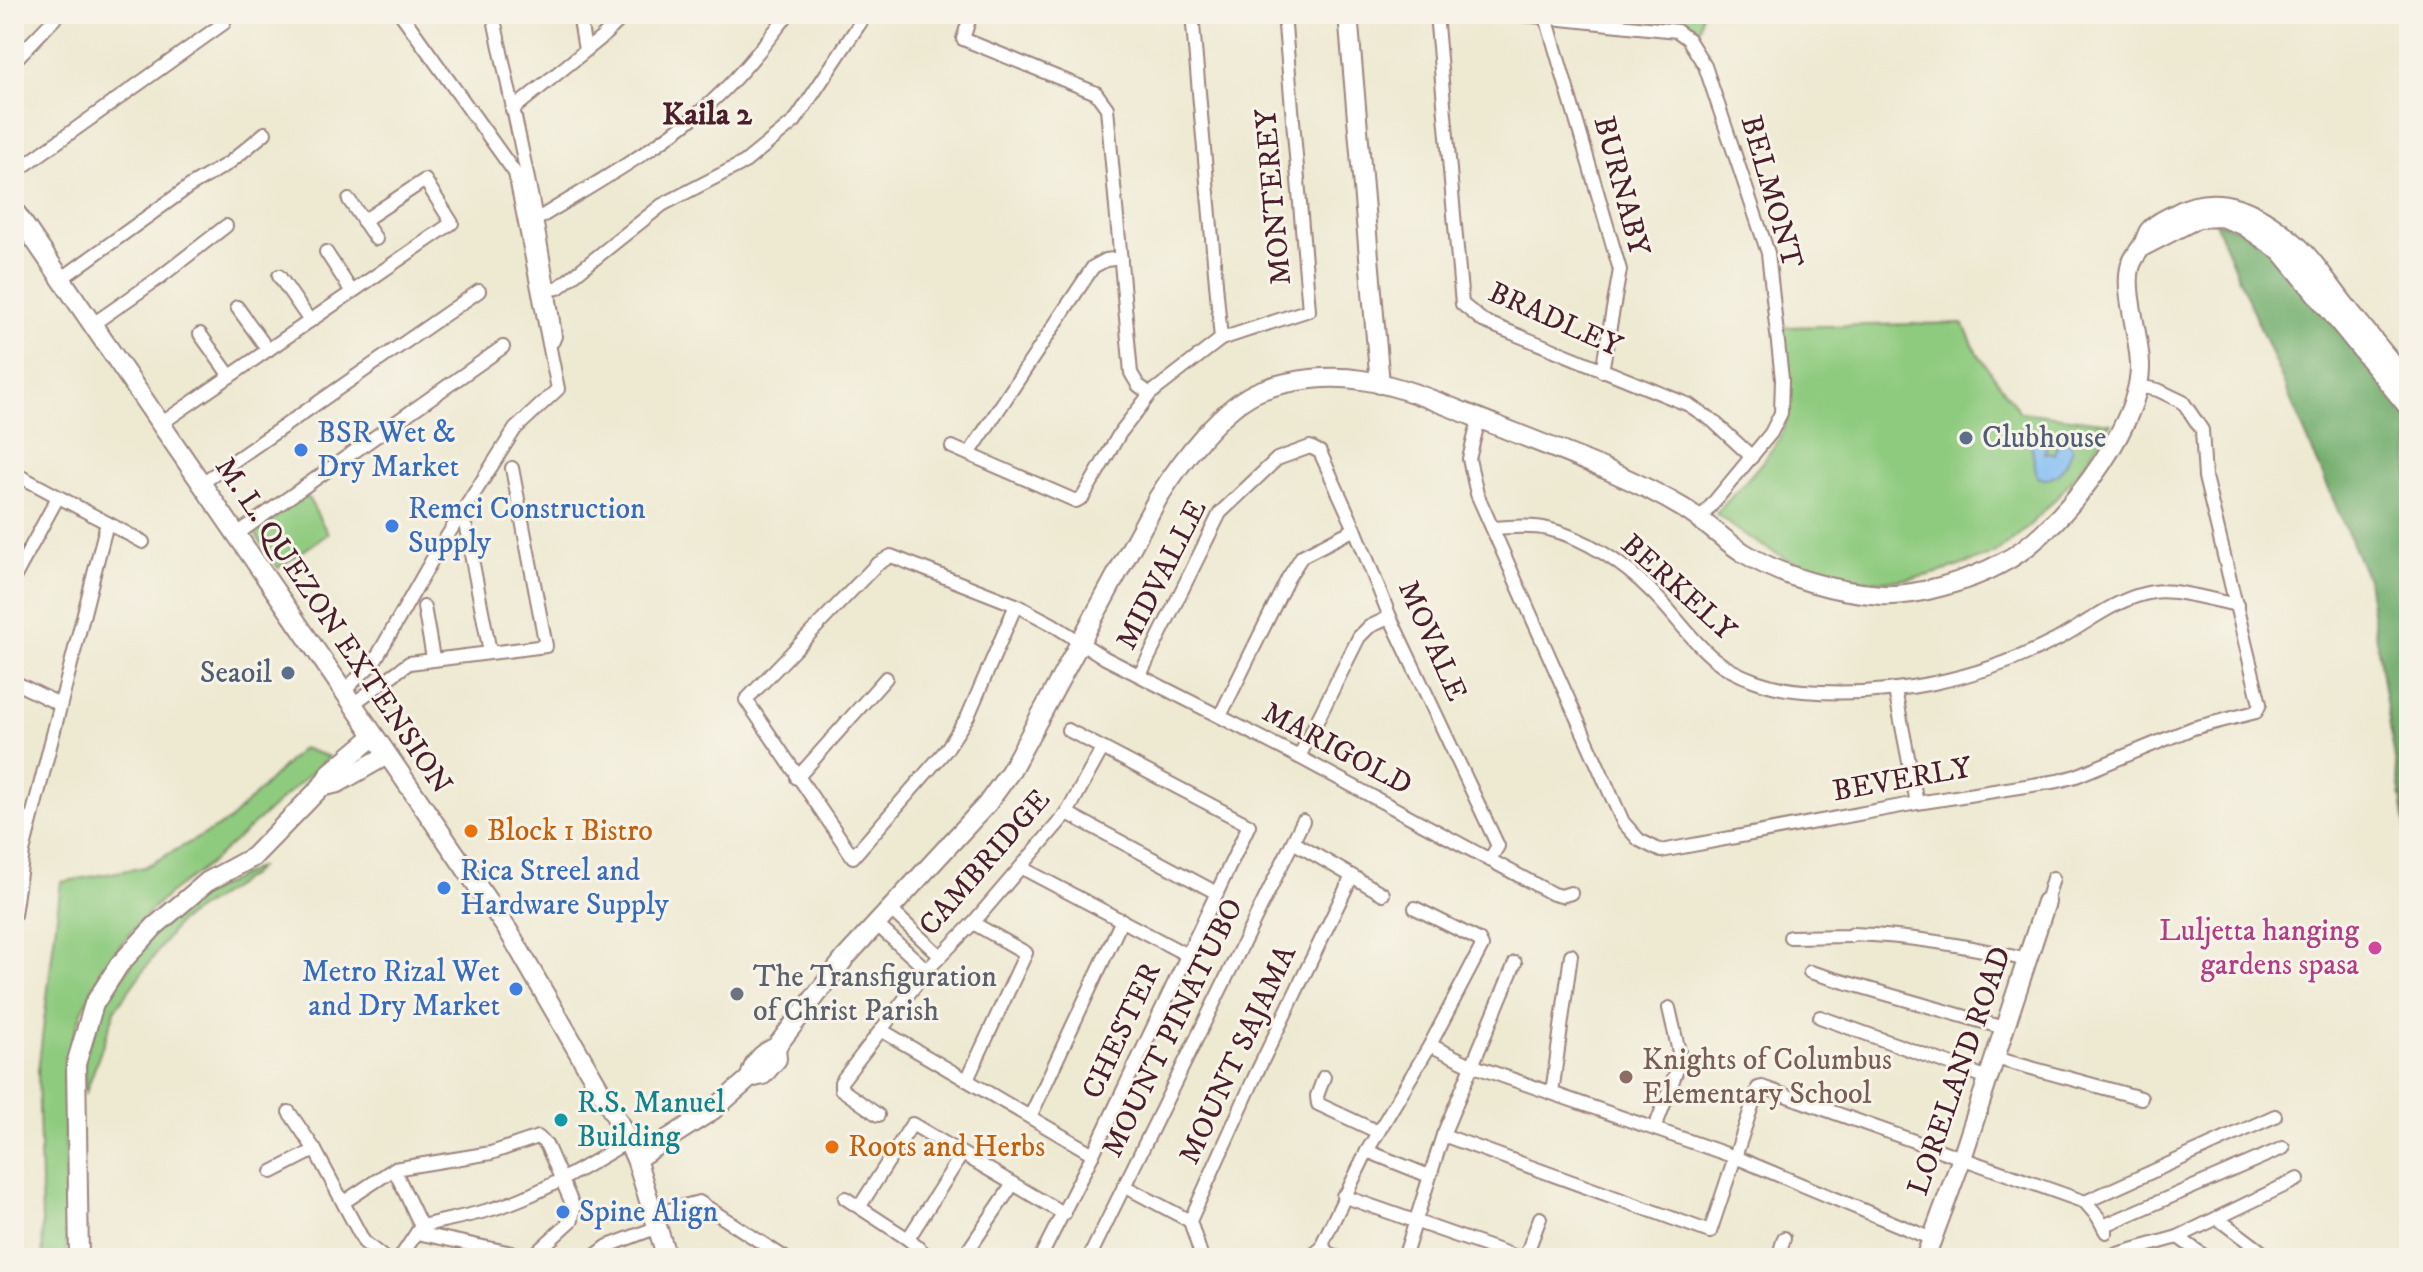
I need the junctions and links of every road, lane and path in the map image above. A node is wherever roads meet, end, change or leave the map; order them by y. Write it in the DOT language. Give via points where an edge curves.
graph roads {
  1 [pos="39,14"];
  2 [pos="401,14"];
  3 [pos="493,14"];
  4 [pos="579,14"];
  5 [pos="626,14"];
  6 [pos="788,14"];
  7 [pos="866,14"];
  8 [pos="971,14"];
  9 [pos="1192,14"];
  10 [pos="1284,14"];
  11 [pos="1348,14"];
  12 [pos="1436,14"];
  13 [pos="1512,14"];
  14 [pos="1546,17"];
  15 [pos="1619,18"];
  16 [pos="54,19"];
  17 [pos="224,23"];
  18 [pos="585,50"];
  19 [pos="14,61"];
  20 [pos="512,110"];
  21 [pos="265,133"];
  22 [pos="14,173"];
  23 [pos="349,200"];
  24 [pos="14,210"];
  25 [pos="536,220"];
  26 [pos="363,221"];
  27 [pos="226,226"];
  28 [pos="376,239"];
  29 [pos="2142,247"];
  30 [pos="326,252"];
  31 [pos="1121,258"];
  32 [pos="279,276"];
  33 [pos="61,279"];
  34 [pos="549,290"];
  35 [pos="479,291"];
  36 [pos="352,292"];
  37 [pos="237,307"];
  38 [pos="310,321"];
  39 [pos="93,324"];
  40 [pos="200,334"];
  41 [pos="1221,339"];
  42 [pos="503,347"];
  43 [pos="550,349"];
  44 [pos="268,350"];
  45 [pos="1602,371"];
  46 [pos="230,376"];
  47 [pos="1380,384"];
  48 [pos="2409,384"];
  49 [pos="2138,386"];
  50 [pos="1150,394"];
  51 [pos="2409,408"];
  52 [pos="1479,419"];
  53 [pos="162,423"];
  54 [pos="952,447"];
  55 [pos="1310,447"];
  56 [pos="969,454"];
  57 [pos="1752,457"];
  58 [pos="512,468"];
  59 [pos="14,473"];
  60 [pos="202,483"];
  61 [pos="58,497"];
  62 [pos="1700,519"];
  63 [pos="107,523"];
  64 [pos="466,528"];
  65 [pos="1494,528"];
  66 [pos="1355,529"];
  67 [pos="237,534"];
  68 [pos="143,542"];
  69 [pos="14,578"];
  70 [pos="1016,605"];
  71 [pos="2237,605"];
  72 [pos="424,607"];
  73 [pos="1390,617"];
  74 [pos="1079,642"];
  75 [pos="490,652"];
  76 [pos="433,658"];
  77 [pos="1140,675"];
  78 [pos="886,678"];
  79 [pos="14,682"];
  80 [pos="1895,690"];
  81 [pos="348,698"];
  82 [pos="59,704"];
  83 [pos="1220,716"];
  84 [pos="1068,730"];
  85 [pos="374,736"];
  86 [pos="1102,749"];
  87 [pos="387,755"];
  88 [pos="1299,757"];
  89 [pos="797,778"];
  90 [pos="321,787"];
  91 [pos="1917,803"];
  92 [pos="1067,813"];
  93 [pos="1303,821"];
  94 [pos="1293,842"];
  95 [pos="1490,859"];
  96 [pos="1022,868"];
  97 [pos="1352,876"];
  98 [pos="2053,878"];
  99 [pos="1217,893"];
  100 [pos="1571,893"];
  101 [pos="1383,894"];
  102 [pos="2046,902"];
  103 [pos="1415,908"];
  104 [pos="890,909"];
  105 [pos="14,915"];
  106 [pos="1122,920"];
  107 [pos="973,923"];
  108 [pos="876,924"];
  109 [pos="1790,937"];
  110 [pos="1187,955"];
  111 [pos="1571,955"];
  112 [pos="940,956"];
  113 [pos="2027,960"];
  114 [pos="1515,963"];
  115 [pos="927,970"];
  116 [pos="1810,972"];
  117 [pos="1669,1008"];
  118 [pos="1820,1017"];
  119 [pos="2004,1028"];
  120 [pos="881,1030"];
  121 [pos="1430,1045"];
  122 [pos="1995,1058"];
  123 [pos="1471,1065"];
  124 [pos="1324,1077"];
  125 [pos="1988,1078"];
  126 [pos="967,1080"];
  127 [pos="1552,1093"];
  128 [pos="2141,1098"];
  129 [pos="289,1112"];
  130 [pos="878,1115"];
  131 [pos="2275,1116"];
  132 [pos="1030,1117"];
  133 [pos="1655,1128"];
  134 [pos="1378,1132"];
  135 [pos="1443,1135"];
  136 [pos="627,1142"];
  137 [pos="2283,1148"];
  138 [pos="315,1150"];
  139 [pos="1367,1151"];
  140 [pos="962,1154"];
  141 [pos="1093,1154"];
  142 [pos="1735,1157"];
  143 [pos="1962,1158"];
  144 [pos="636,1159"];
  145 [pos="394,1169"];
  146 [pos="272,1172"];
  147 [pos="1429,1176"];
  148 [pos="563,1179"];
  149 [pos="2298,1179"];
  150 [pos="1013,1184"];
  151 [pos="1124,1186"];
  152 [pos="1343,1196"];
  153 [pos="845,1198"];
  154 [pos="344,1202"];
  155 [pos="2085,1202"];
  156 [pos="860,1206"];
  157 [pos="1064,1214"];
  158 [pos="1540,1218"];
  159 [pos="2217,1218"];
  160 [pos="656,1220"];
  161 [pos="1190,1221"];
  162 [pos="1416,1221"];
  163 [pos="419,1229"];
  164 [pos="2178,1237"];
  165 [pos="1784,1238"];
  166 [pos="908,1239"];
  167 [pos="1932,1239"];
  168 [pos="1323,1247"];
  169 [pos="2135,1254"];
  170 [pos="780,1257"];
  171 [pos="79,1258"];
  172 [pos="384,1258"];
  173 [pos="400,1258"];
  174 [pos="592,1258"];
  175 [pos="667,1258"];
  176 [pos="930,1258"];
  177 [pos="963,1258"];
  178 [pos="1040,1258"];
  179 [pos="1089,1258"];
  180 [pos="1202,1258"];
  181 [pos="1309,1258"];
  182 [pos="1339,1258"];
  183 [pos="1404,1258"];
  184 [pos="1523,1258"];
  185 [pos="1778,1258"];
  186 [pos="1925,1258"];
  187 [pos="2103,1258"];
  188 [pos="2207,1258"];
  189 [pos="2270,1258"];
  1 -- 16 [label="street"];
  2 -- 43 [label="street" via="515,173"];
  3 -- 20 [label="street"];
  4 -- 18 [label="street"];
  5 -- 18 [label="street"];
  6 -- 25 [label="street" via="742,70 670,136"];
  7 -- 34 [label="street" via="795,121 745,162 662,205"];
  8 -- 31 [label="street" via="963,39 1096,93 1107,108"];
  9 -- 41 [label="street"];
  10 -- 41 [label="street, MONTEREY" via="1309,310"];
  11 -- 47 [label="street"];
  12 -- 45 [label="street, BRADLEY" via="1462,304 1483,321"];
  13 -- 14 [label="street, BELMONT"];
  14 -- 15 [label="street, BELMONT"];
  14 -- 45 [label="street, BURNABY" via="1620,270"];
  15 -- 57 [label="street, BELMONT" via="1677,31 1688,39 1705,66 1768,253 1781,413"];
  16 -- 19 [label="street"];
  17 -- 22 [label="street"];
  18 -- 20 [label="street"];
  20 -- 25 [label="street"];
  21 -- 33 [label="street"];
  23 -- 26 [label="street"];
  24 -- 33 [label="street, M. L. QUEZON EXTENSION"];
  25 -- 34 [label="street"];
  26 -- 28 [label="street"];
  26 -- 36 [label="street" via="425,180 452,223"];
  27 -- 39 [label="street"];
  29 -- 48 [label="street" via="2150,228 2195,203 2224,203 2247,211 2293,241"];
  29 -- 49 [label="street" via="2128,279 2139,345"];
  29 -- 51 [label="street" via="2198,218 2221,217 2243,225 2281,251"];
  30 -- 36 [label="street"];
  31 -- 50 [label="street" via="1131,373"];
  31 -- 56 [label="street" via="1093,267"];
  32 -- 38 [label="street"];
  33 -- 39 [label="street, M. L. QUEZON EXTENSION"];
  34 -- 43 [label="street" via="555,336"];
  35 -- 60 [label="street"];
  36 -- 38 [label="street"];
  37 -- 44 [label="street"];
  38 -- 44 [label="street"];
  39 -- 53 [label="street, M. L. QUEZON EXTENSION"];
  40 -- 46 [label="street"];
  41 -- 50 [label="street, MONTEREY"];
  42 -- 67 [label="street"];
  43 -- 81 [label="street" via="558,389 515,429"];
  44 -- 46 [label="street"];
  45 -- 57 [label="street, BRADLEY" via="1689,405"];
  46 -- 53 [label="street"];
  47 -- 52 [label="street"];
  47 -- 74 [label="street" via="1301,380 1258,391 1229,412 1177,468"];
  49 -- 62 [label="street" via="2116,441 2058,517 2005,562 1946,584 1884,596 1843,590 1745,553"];
  49 -- 71 [label="street, BEVERLY" via="2183,402 2202,430 2205,477"];
  50 -- 56 [label="street, MONTEREY" via="1076,501"];
  52 -- 62 [label="street" via="1642,487"];
  52 -- 65 [label="street, BEVERLY" via="1469,459 1477,494"];
  53 -- 60 [label="street, M. L. QUEZON EXTENSION"];
  54 -- 56 [label="street, MONTEREY"];
  55 -- 66 [label="street, MOVALE" via="1320,452"];
  55 -- 77 [label="street, MIDVALLE" via="1277,459 1220,513"];
  57 -- 62 [label="street, BELMONT"];
  58 -- 75 [label="street" via="546,646"];
  59 -- 61 [label="street"];
  60 -- 67 [label="street, M. L. QUEZON EXTENSION"];
  61 -- 63 [label="street"];
  61 -- 69 [label="street"];
  63 -- 68 [label="street"];
  63 -- 82 [label="street"];
  64 -- 75 [label="street"];
  65 -- 80 [label="street, BERKELY" via="1547,529 1580,540 1622,566 1713,658 1742,676 1802,691"];
  65 -- 91 [label="street, BEVERLY" via="1623,822 1639,840 1661,851"];
  66 -- 73 [label="street, MOVALE"];
  66 -- 83 [label="street" via="1302,556"];
  67 -- 81 [label="street, M. L. QUEZON EXTENSION"];
  70 -- 74 [label="street, MARIGOLD"];
  70 -- 89 [label="street" via="968,716 946,750 853,857"];
  70 -- 89 [label="street, MARIGOLD" via="891,556 876,565 746,700"];
  71 -- 80 [label="street, BERKELY" via="2155,591 2115,603 2057,640 2011,660 1960,678"];
  71 -- 91 [label="street, BEVERLY" via="2260,704 2256,712 2193,728 2076,776"];
  72 -- 76 [label="street"];
  73 -- 88 [label="street" via="1359,637"];
  73 -- 95 [label="street, MOVALE" via="1498,846"];
  74 -- 77 [label="street, MARIGOLD"];
  74 -- 104 [label="street" via="1010,772"];
  75 -- 76 [label="street"];
  76 -- 81 [label="street" via="409,663"];
  77 -- 83 [label="street, MARIGOLD"];
  78 -- 89 [label="street"];
  79 -- 82 [label="street"];
  80 -- 91 [label="street"];
  81 -- 85 [label="street, M. L. QUEZON EXTENSION"];
  82 -- 105 [label="street" via="23,852"];
  83 -- 88 [label="street, MARIGOLD"];
  84 -- 86 [label="street"];
  85 -- 87 [label="street, M. L. QUEZON EXTENSION"];
  85 -- 90 [label="street"];
  86 -- 92 [label="street, CAMBRIDGE"];
  86 -- 99 [label="street, CHESTER" via="1249,825"];
  87 -- 90 [label="street"];
  87 -- 136 [label="street, M. L. QUEZON EXTENSION" via="509,932"];
  88 -- 95 [label="street, MARIGOLD"];
  90 -- 171 [label="street" via="253,857 207,882 155,926 126,956 94,1004 76,1064"];
  92 -- 96 [label="street, CAMBRIDGE"];
  92 -- 99 [label="street"];
  93 -- 94 [label="street, MOUNT PINATUBO"];
  94 -- 97 [label="street"];
  94 -- 151 [label="street, MOUNT PINATUBO"];
  95 -- 100 [label="street, MARIGOLD" via="1553,894"];
  96 -- 106 [label="street"];
  96 -- 107 [label="street, CAMBRIDGE"];
  97 -- 101 [label="street"];
  97 -- 161 [label="street, MOUNT SAJAMA"];
  98 -- 102 [label="street"];
  99 -- 110 [label="street, CHESTER"];
  102 -- 113 [label="street, LORELAND ROAD"];
  103 -- 121 [label="street" via="1482,942"];
  104 -- 108 [label="street"];
  104 -- 112 [label="street"];
  106 -- 110 [label="street"];
  106 -- 132 [label="street"];
  107 -- 112 [label="street, CAMBRIDGE"];
  107 -- 126 [label="street" via="1026,953"];
  108 -- 115 [label="street"];
  108 -- 144 [label="street" via="776,1047 752,1066 750,1078 713,1110"];
  109 -- 113 [label="street" via="1887,935"];
  110 -- 141 [label="street, CHESTER"];
  111 -- 127 [label="street"];
  112 -- 115 [label="street, CAMBRIDGE"];
  113 -- 119 [label="street, LORELAND ROAD"];
  114 -- 123 [label="street"];
  115 -- 120 [label="street, CAMBRIDGE"];
  116 -- 119 [label="street"];
  117 -- 133 [label="street" via="1678,1067"];
  118 -- 125 [label="street"];
  119 -- 122 [label="street, LORELAND ROAD"];
  120 -- 126 [label="street"];
  120 -- 130 [label="street, CAMBRIDGE" via="841,1082 841,1089"];
  121 -- 123 [label="street"];
  121 -- 134 [label="street"];
  122 -- 125 [label="street, LORELAND ROAD"];
  122 -- 128 [label="street"];
  123 -- 127 [label="street"];
  123 -- 135 [label="street"];
  124 -- 134 [label="street" via="1318,1104"];
  125 -- 143 [label="street, LORELAND ROAD"];
  126 -- 132 [label="street"];
  127 -- 133 [label="street"];
  129 -- 138 [label="street"];
  131 -- 155 [label="street"];
  132 -- 141 [label="street"];
  133 -- 142 [label="street"];
  134 -- 139 [label="street"];
  135 -- 142 [label="street" via="1710,1232"];
  135 -- 147 [label="street"];
  136 -- 144 [label="street, M. L. QUEZON EXTENSION"];
  136 -- 148 [label="street"];
  137 -- 155 [label="street" via="2104,1229"];
  138 -- 146 [label="street"];
  138 -- 154 [label="street"];
  139 -- 147 [label="street"];
  139 -- 152 [label="street"];
  140 -- 150 [label="street"];
  140 -- 156 [label="street" via="912,1124"];
  140 -- 166 [label="street"];
  141 -- 157 [label="street, CHESTER"];
  142 -- 143 [label="street" via="1762,1087"];
  142 -- 167 [label="street"];
  143 -- 155 [label="street"];
  143 -- 167 [label="street, LORELAND ROAD"];
  144 -- 160 [label="street, M. L. QUEZON EXTENSION"];
  145 -- 148 [label="street" via="491,1153 538,1137"];
  145 -- 154 [label="street"];
  145 -- 163 [label="street"];
  147 -- 162 [label="street"];
  148 -- 163 [label="street" via="520,1200"];
  148 -- 163 [label="street" via="574,1208 572,1220 531,1255"];
  149 -- 159 [label="street"];
  150 -- 157 [label="street"];
  150 -- 177 [label="street"];
  151 -- 161 [label="street"];
  151 -- 179 [label="street, MOUNT PINATUBO"];
  152 -- 162 [label="street"];
  152 -- 168 [label="street"];
  153 -- 156 [label="street"];
  154 -- 172 [label="street" via="364,1242"];
  156 -- 166 [label="street"];
  157 -- 178 [label="street, CHESTER"];
  158 -- 184 [label="street"];
  159 -- 164 [label="street"];
  159 -- 189 [label="street"];
  160 -- 170 [label="street" via="699,1202"];
  160 -- 174 [label="street"];
  160 -- 175 [label="street, M. L. QUEZON EXTENSION"];
  161 -- 180 [label="street"];
  162 -- 183 [label="street"];
  162 -- 184 [label="street"];
  163 -- 173 [label="street"];
  164 -- 169 [label="street"];
  164 -- 188 [label="street"];
  165 -- 185 [label="street"];
  166 -- 176 [label="street"];
  167 -- 186 [label="street, LORELAND ROAD"];
  168 -- 181 [label="street"];
  168 -- 182 [label="street"];
  169 -- 187 [label="street"];
}
